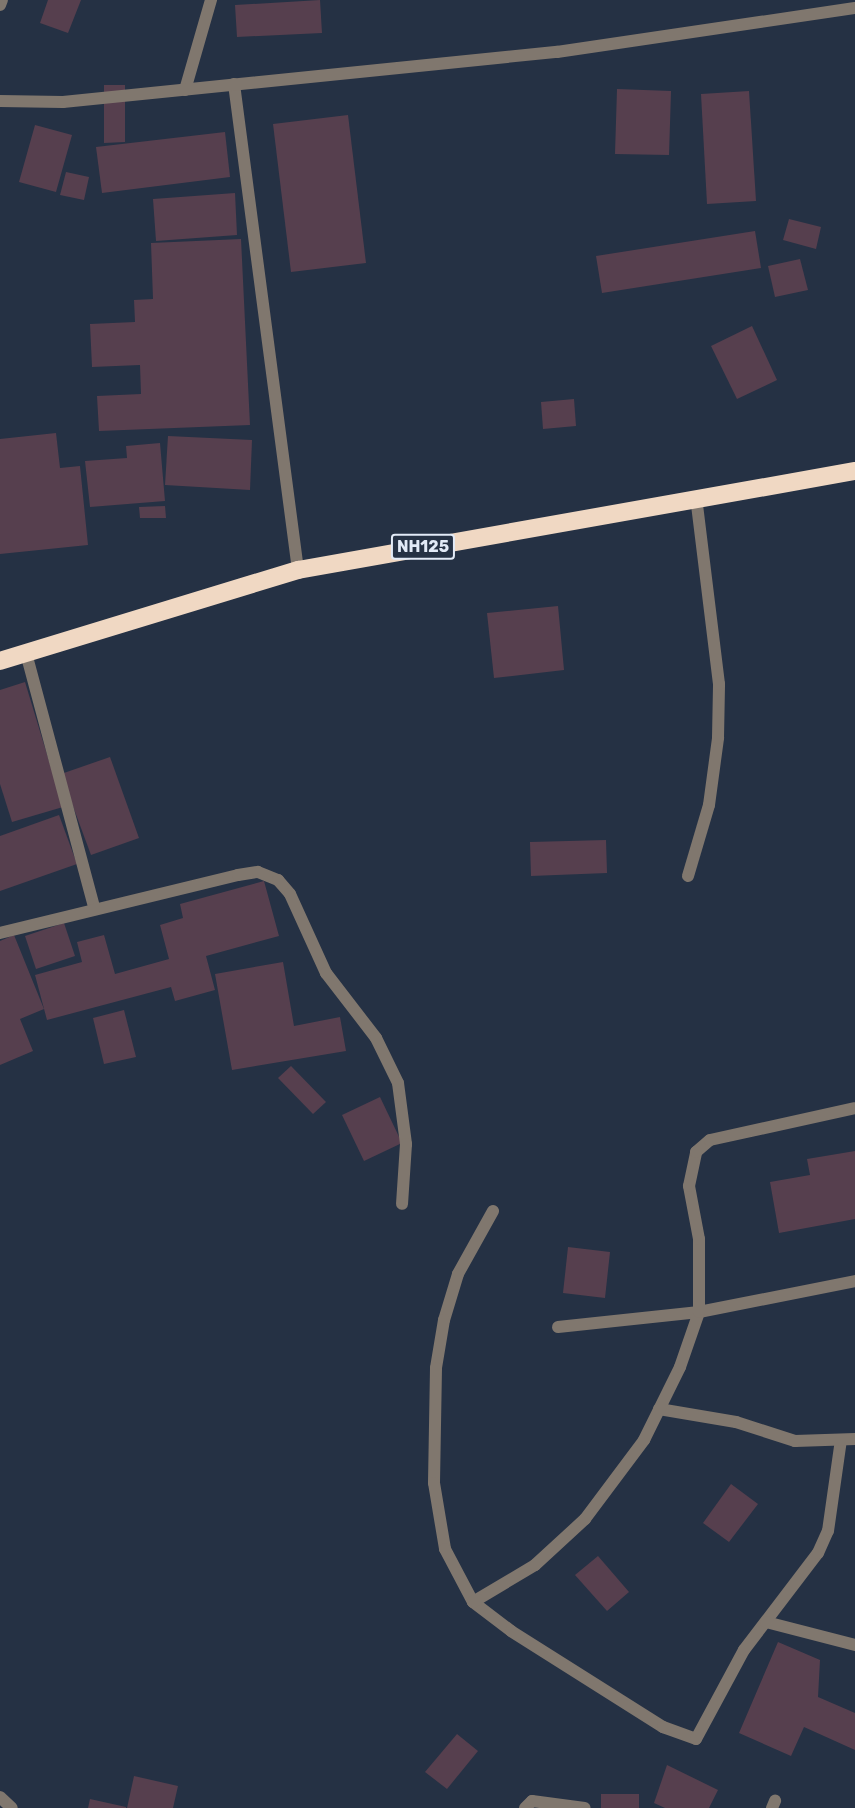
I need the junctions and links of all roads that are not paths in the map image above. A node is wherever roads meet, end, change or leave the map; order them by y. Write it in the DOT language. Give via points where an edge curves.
graph roads {
  1 [pos="2,0"];
  2 [pos="211,0"];
  3 [pos="0,5"];
  4 [pos="855,8"];
  5 [pos="234,84"];
  6 [pos="185,90"];
  7 [pos="0,101"];
  8 [pos="855,471"];
  9 [pos="696,498"];
  10 [pos="298,570"];
  11 [pos="26,653"];
  12 [pos="0,661"];
  13 [pos="688,876"];
  14 [pos="94,907"];
  15 [pos="0,933"];
  16 [pos="855,1108"];
  17 [pos="402,1204"];
  18 [pos="494,1211"];
  19 [pos="855,1281"];
  20 [pos="699,1312"];
  21 [pos="558,1327"];
  22 [pos="659,1409"];
  23 [pos="855,1439"];
  24 [pos="841,1440"];
  25 [pos="473,1602"];
  26 [pos="766,1622"];
  27 [pos="855,1645"];
  28 [pos="0,1797"];
  29 [pos="12,1808"];
  30 [pos="525,1808"];
  31 [pos="585,1808"];
  1 -- 3 [label="street"];
  2 -- 6 [label="street"];
  4 -- 5 [label="street" via="557,52"];
  5 -- 6 [label="street"];
  5 -- 10 [label="street"];
  6 -- 7 [label="street" via="63,102"];
  8 -- 9 [label="highway, NH125"];
  9 -- 10 [label="highway, NH125"];
  9 -- 13 [label="street" via="719,684 718,738 709,805"];
  10 -- 11 [label="highway, NH125"];
  11 -- 12 [label="highway, NH125"];
  11 -- 14 [label="street"];
  14 -- 15 [label="street"];
  14 -- 17 [label="street" via="248,873 278,880 290,894 326,973 375,1038 399,1083 406,1144"];
  16 -- 20 [label="street" via="710,1140 696,1152 689,1186 699,1239"];
  18 -- 25 [label="street" via="458,1274 436,1368 434,1483 443,1538"];
  19 -- 20 [label="street"];
  20 -- 21 [label="street"];
  20 -- 22 [label="street"];
  22 -- 24 [label="street" via="736,1422 795,1441"];
  22 -- 25 [label="street" via="619,1479 585,1518 535,1565"];
  23 -- 24 [label="street"];
  24 -- 26 [label="street" via="828,1532 800,1583"];
  25 -- 26 [label="street" via="579,1676 663,1727 696,1739 744,1650"];
  26 -- 27 [label="street"];
  28 -- 29 [label="street"];
  30 -- 31 [label="street" via="532,1801"];
}
